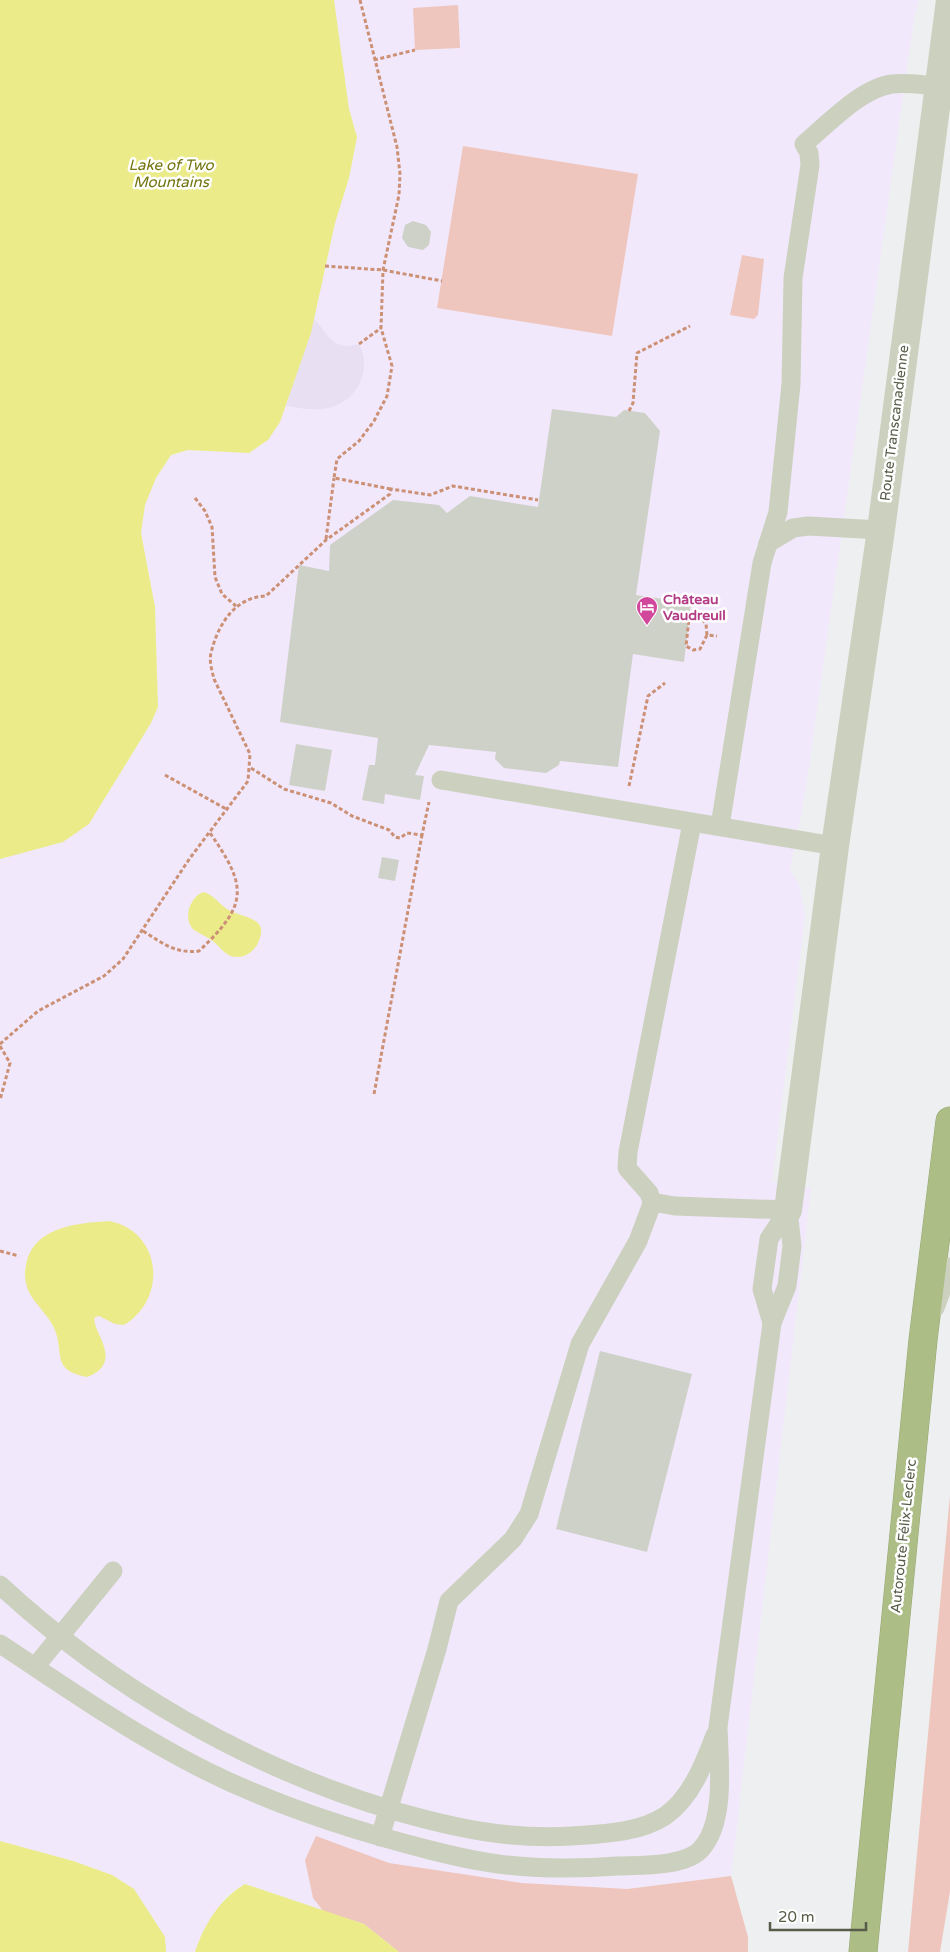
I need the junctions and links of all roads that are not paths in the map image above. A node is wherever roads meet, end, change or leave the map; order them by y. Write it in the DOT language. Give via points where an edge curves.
graph roads {
  1 [pos="950,0"];
  2 [pos="938,86"];
  3 [pos="880,530"];
  4 [pos="768,543"];
  5 [pos="441,780"];
  6 [pos="692,824"];
  7 [pos="720,826"];
  8 [pos="835,846"];
  9 [pos="950,1121"];
  10 [pos="652,1202"];
  11 [pos="788,1210"];
  12 [pos="950,1267"];
  13 [pos="923,1340"];
  14 [pos="113,1571"];
  15 [pos="0,1585"];
  16 [pos="60,1636"];
  17 [pos="0,1644"];
  18 [pos="35,1667"];
  19 [pos="718,1727"];
  20 [pos="388,1809"];
  21 [pos="380,1837"];
  22 [pos="863,1952"];
  1 -- 2 [label="street, Route Transcanadienne"];
  2 -- 3 [label="street, Route Transcanadienne"];
  2 -- 4 [label="lane" via="899,84 879,87 804,144 810,165 793,278 791,384 778,512"];
  3 -- 4 [label="lane" via="808,526 793,528"];
  3 -- 8 [label="street, Route Transcanadienne"];
  4 -- 7 [label="lane" via="762,563"];
  5 -- 6 [label="lane"];
  6 -- 7 [label="lane"];
  6 -- 10 [label="lane" via="628,1152 627,1168 649,1193"];
  7 -- 8 [label="lane"];
  8 -- 11 [label="street, Route Transcanadienne"];
  9 -- 13 [label="highway, Autoroute Félix-Leclerc"];
  10 -- 11 [label="lane" via="675,1206"];
  10 -- 20 [label="lane" via="638,1241 580,1344 529,1514 513,1539 449,1601"];
  11 -- 19 [label="lane" via="792,1246 787,1286 772,1324"];
  12 -- 13 [label="lane"];
  13 -- 22 [label="highway, Autoroute Félix-Leclerc"];
  14 -- 16 [label="lane"];
  15 -- 16 [label="lane"];
  16 -- 18 [label="lane"];
  16 -- 20 [label="lane" via="146,1697 226,1742 308,1781"];
  17 -- 18 [label="lane"];
  18 -- 21 [label="lane" via="139,1735 217,1776 313,1815"];
  19 -- 20 [label="lane" via="703,1766 678,1804 650,1823 628,1830 591,1835 518,1837 460,1828"];
  19 -- 21 [label="lane" via="720,1791 714,1823 703,1847 688,1858 650,1864 544,1868 449,1855"];
  20 -- 21 [label="lane"];
}
